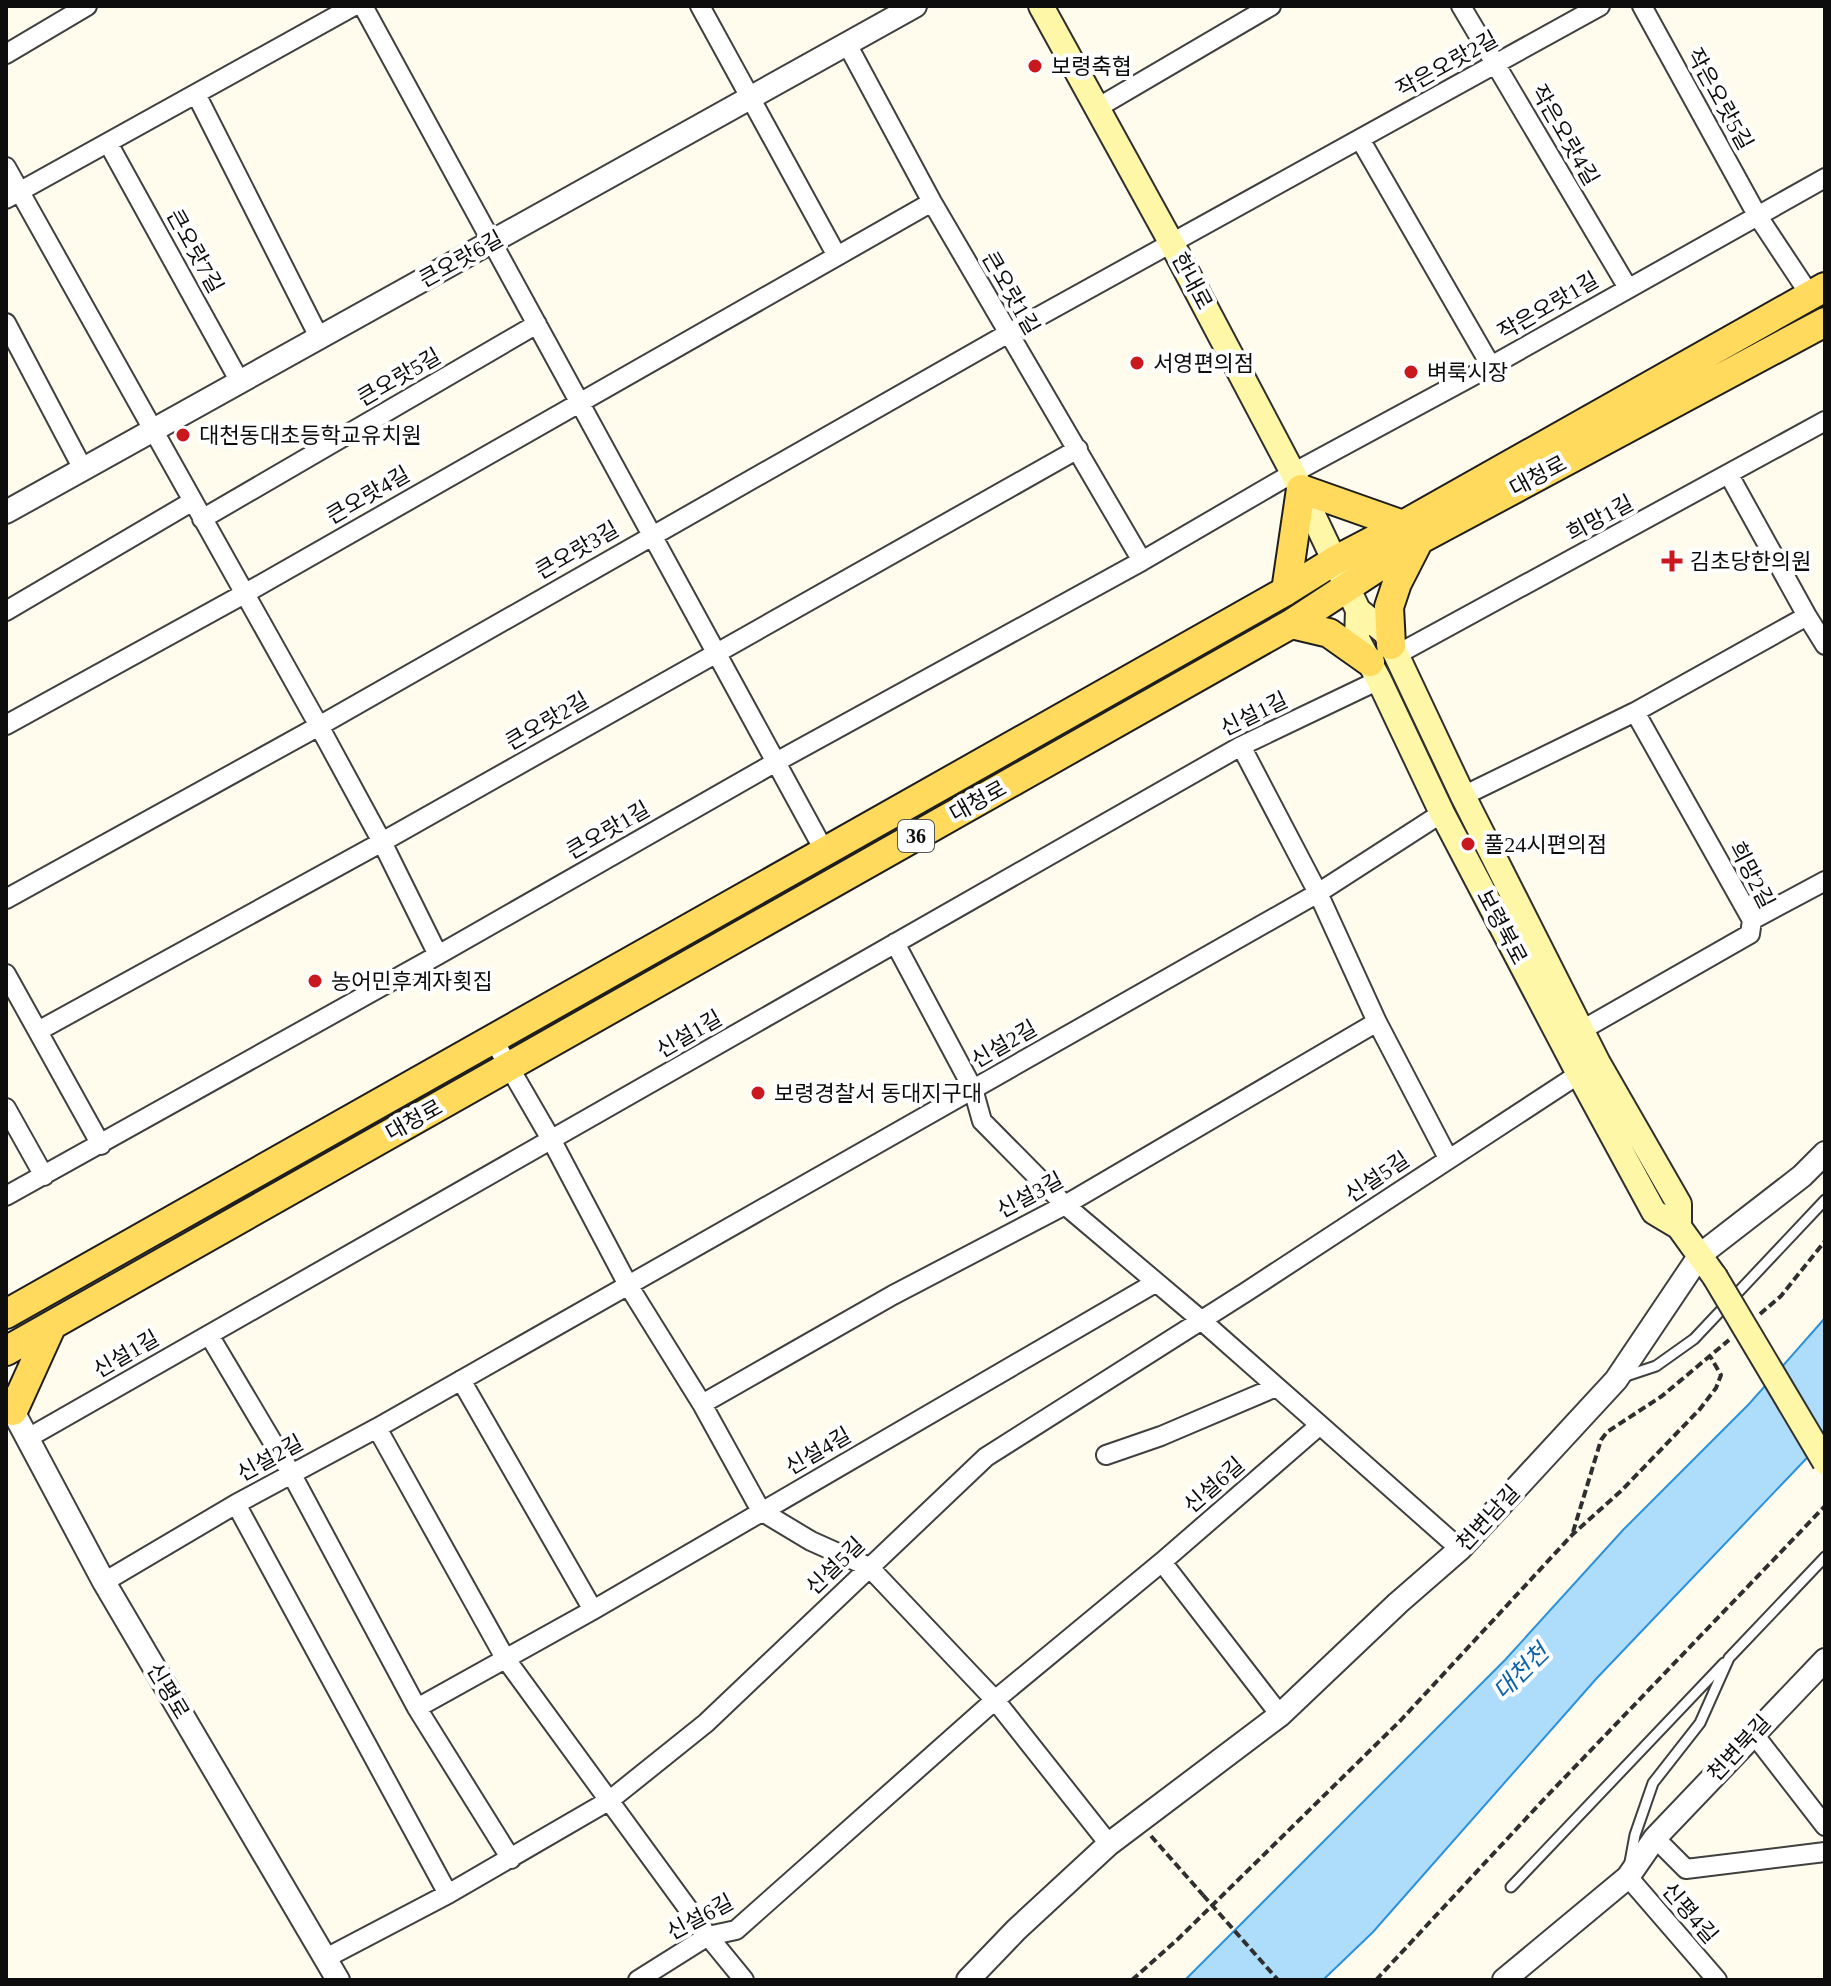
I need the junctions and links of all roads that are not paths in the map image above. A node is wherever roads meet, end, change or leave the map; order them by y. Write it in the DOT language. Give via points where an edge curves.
graph roads {
  1 [pos="87,6"];
  2 [pos="354,6"];
  3 [pos="363,6"];
  4 [pos="700,6"];
  5 [pos="915,6"];
  6 [pos="1041,6"];
  7 [pos="1271,6"];
  8 [pos="1461,6"];
  9 [pos="1600,6"];
  10 [pos="1642,6"];
  11 [pos="847,44"];
  12 [pos="6,54"];
  13 [pos="1496,64"];
  14 [pos="196,94"];
  15 [pos="749,98"];
  16 [pos="1097,108"];
  17 [pos="1360,139"];
  18 [pos="108,143"];
  19 [pos="6,167"];
  20 [pos="1825,178"];
  21 [pos="13,195"];
  22 [pos="932,202"];
  23 [pos="1757,215"];
  24 [pos="493,241"];
  25 [pos="1172,244"];
  26 [pos="837,256"];
  27 [pos="1628,288"];
  28 [pos="1818,291"];
  29 [pos="6,323"];
  30 [pos="1825,323"];
  31 [pos="537,324"];
  32 [pos="1007,334"];
  33 [pos="319,337"];
  34 [pos="1491,366"];
  35 [pos="240,382"];
  36 [pos="580,401"];
  37 [pos="1825,421"];
  38 [pos="152,431"];
  39 [pos="1078,449"];
  40 [pos="83,469"];
  41 [pos="1729,475"];
  42 [pos="1297,481"];
  43 [pos="193,501"];
  44 [pos="6,512"];
  45 [pos="202,519"];
  46 [pos="1411,532"];
  47 [pos="652,535"];
  48 [pos="1142,561"];
  49 [pos="1346,585"];
  50 [pos="1286,591"];
  51 [pos="244,594"];
  52 [pos="6,611"];
  53 [pos="1807,616"];
  54 [pos="1291,624"];
  55 [pos="1825,645"];
  56 [pos="716,652"];
  57 [pos="1384,660"];
  58 [pos="1635,712"];
  59 [pos="6,725"];
  60 [pos="319,726"];
  61 [pos="1241,746"];
  62 [pos="776,762"];
  63 [pos="1463,796"];
  64 [pos="1442,813"];
  65 [pos="382,842"];
  66 [pos="825,852"];
  67 [pos="1825,881"];
  68 [pos="1318,893"];
  69 [pos="6,899"];
  70 [pos="1752,920"];
  71 [pos="895,943"];
  72 [pos="438,955"];
  73 [pos="6,974"];
  74 [pos="1377,1022"];
  75 [pos="1582,1030"];
  76 [pos="38,1031"];
  77 [pos="493,1039"];
  78 [pos="509,1066"];
  79 [pos="1579,1074"];
  80 [pos="973,1089"];
  81 [pos="6,1108"];
  82 [pos="552,1141"];
  83 [pos="101,1145"];
  84 [pos="1825,1153"];
  85 [pos="1448,1158"];
  86 [pos="44,1176"];
  87 [pos="6,1196"];
  88 [pos="1825,1200"];
  89 [pos="1065,1205"];
  90 [pos="1679,1227"];
  91 [pos="1700,1255"];
  92 [pos="1155,1283"];
  93 [pos="628,1285"];
  94 [pos="19,1296"];
  95 [pos="6,1314"];
  96 [pos="1201,1320"];
  97 [pos="52,1325"];
  98 [pos="209,1335"];
  99 [pos="6,1351"];
  100 [pos="461,1380"];
  101 [pos="1616,1380"];
  102 [pos="1276,1387"];
  103 [pos="702,1404"];
  104 [pos="8,1406"];
  105 [pos="1320,1425"];
  106 [pos="377,1428"];
  107 [pos="28,1438"];
  108 [pos="1106,1455"];
  109 [pos="1825,1462"];
  110 [pos="291,1473"];
  111 [pos="236,1504"];
  112 [pos="761,1511"];
  113 [pos="1460,1549"];
  114 [pos="1825,1557"];
  115 [pos="1162,1562"];
  116 [pos="869,1567"];
  117 [pos="104,1582"];
  118 [pos="593,1610"];
  119 [pos="505,1658"];
  120 [pos="1729,1658"];
  121 [pos="1825,1660"];
  122 [pos="995,1700"];
  123 [pos="417,1708"];
  124 [pos="1280,1715"];
  125 [pos="1753,1733"];
  126 [pos="610,1800"];
  127 [pos="1825,1826"];
  128 [pos="1655,1838"];
  129 [pos="1109,1844"];
  130 [pos="1825,1852"];
  131 [pos="511,1859"];
  132 [pos="1628,1877"];
  133 [pos="1511,1887"];
  134 [pos="448,1894"];
  135 [pos="708,1936"];
  136 [pos="326,1958"];
  137 [pos="338,1980"];
  138 [pos="638,1980"];
  139 [pos="744,1980"];
  140 [pos="968,1980"];
  141 [pos="1504,1980"];
  142 [pos="1717,1980"];
  1 -- 12 [label="street"];
  2 -- 14 [label="street"];
  3 -- 24 [label="street"];
  4 -- 15 [label="street"];
  5 -- 11 [label="street, 큰오랏6길"];
  6 -- 16 [label="main road, 한내로"];
  7 -- 16 [label="street"];
  8 -- 13 [label="street, 작은오랏4길"];
  9 -- 13 [label="street, 작은오랏2길"];
  10 -- 23 [label="street, 작은오랏5길"];
  11 -- 15 [label="street, 큰오랏6길"];
  11 -- 22 [label="street, 큰오랏1길"];
  13 -- 17 [label="street, 작은오랏2길"];
  13 -- 27 [label="street, 작은오랏4길"];
  14 -- 18 [label="street"];
  14 -- 33 [label="street"];
  15 -- 24 [label="street, 큰오랏6길"];
  15 -- 26 [label="street"];
  16 -- 25 [label="main road, 한내로"];
  17 -- 25 [label="street, 작은오랏2길"];
  17 -- 34 [label="street"];
  18 -- 21 [label="street"];
  18 -- 35 [label="street, 큰오랏7길"];
  19 -- 21 [label="street"];
  20 -- 23 [label="street, 작은오랏1길"];
  21 -- 38 [label="street"];
  22 -- 26 [label="street, 큰오랏4길"];
  22 -- 32 [label="street, 큰오랏1길"];
  23 -- 27 [label="street, 작은오랏1길"];
  23 -- 28 [label="street, 작은오랏5길"];
  24 -- 31 [label="street"];
  24 -- 33 [label="street, 큰오랏6길"];
  25 -- 32 [label="street, 큰오랏3길"];
  25 -- 42 [label="main road, 한내로"];
  26 -- 36 [label="street, 큰오랏4길"];
  27 -- 34 [label="street, 작은오랏1길"];
  28 -- 46 [label="main road, 대청로 / 36"];
  29 -- 40 [label="street"];
  30 -- 46 [label="main road, 대청로 / 36"];
  31 -- 36 [label="street"];
  31 -- 45 [label="street, 큰오랏5길"];
  32 -- 39 [label="street, 큰오랏1길"];
  32 -- 47 [label="street, 큰오랏3길"];
  33 -- 35 [label="street, 큰오랏6길"];
  34 -- 42 [label="street, 작은오랏1길"];
  35 -- 38 [label="street, 큰오랏6길"];
  36 -- 47 [label="street"];
  36 -- 51 [label="street, 큰오랏4길"];
  37 -- 41 [label="street, 희망1길"];
  38 -- 40 [label="street, 큰오랏6길"];
  38 -- 43 [label="street"];
  39 -- 48 [label="street, 큰오랏1길"];
  39 -- 56 [label="street, 큰오랏2길"];
  40 -- 44 [label="street, 큰오랏6길"];
  41 -- 53 [label="street"];
  41 -- 57 [label="street, 희망1길"];
  42 -- 46 [label="main road"];
  42 -- 48 [label="street, 큰오랏1길"];
  42 -- 49 [label="main road, 한내로"];
  42 -- 50 [label="main road"];
  43 -- 45 [label="street"];
  43 -- 52 [label="street"];
  45 -- 51 [label="street"];
  46 -- 49 [label="main road, 대청로 / 36"];
  46 -- 57 [label="main road" via="1389,607"];
  47 -- 56 [label="street"];
  47 -- 60 [label="street, 큰오랏3길"];
  48 -- 62 [label="street, 큰오랏1길"];
  49 -- 50 [label="main road, 대청로 / 36"];
  49 -- 54 [label="main road, 대청로 / 36"];
  49 -- 57 [label="main road, 보령북로" via="1357,639"];
  50 -- 66 [label="main road, 대청로 / 36"];
  51 -- 59 [label="street, 큰오랏4길"];
  51 -- 60 [label="street"];
  53 -- 55 [label="street"];
  53 -- 58 [label="street"];
  54 -- 57 [label="main road" via="1329,633"];
  54 -- 78 [label="main road, 대청로 / 36"];
  56 -- 62 [label="street"];
  56 -- 65 [label="street, 큰오랏2길"];
  57 -- 61 [label="street, 신설1길"];
  57 -- 63 [label="main road, 보령북로"];
  57 -- 64 [label="main road, 보령북로"];
  58 -- 63 [label="street"];
  58 -- 70 [label="street, 희망2길"];
  60 -- 65 [label="street"];
  60 -- 69 [label="street, 큰오랏3길"];
  61 -- 68 [label="street"];
  61 -- 71 [label="street, 신설1길"];
  62 -- 66 [label="street"];
  62 -- 72 [label="street, 큰오랏1길"];
  63 -- 75 [label="main road, 보령북로"];
  64 -- 68 [label="street, 신설2길"];
  64 -- 79 [label="main road, 보령북로"];
  65 -- 72 [label="street"];
  65 -- 76 [label="street, 큰오랏2길"];
  66 -- 77 [label="main road, 대청로 / 36"];
  67 -- 70 [label="street"];
  68 -- 74 [label="street"];
  68 -- 80 [label="street, 신설2길"];
  70 -- 75 [label="street, 희망2길" via="1750,934"];
  71 -- 80 [label="street"];
  71 -- 82 [label="street, 신설1길"];
  72 -- 83 [label="street, 큰오랏1길"];
  73 -- 76 [label="street"];
  74 -- 85 [label="street"];
  74 -- 89 [label="street, 신설3길"];
  75 -- 90 [label="main road, 보령북로" via="1679,1204"];
  76 -- 83 [label="street"];
  77 -- 78 [label="street"];
  77 -- 94 [label="main road, 대청로 / 36"];
  78 -- 82 [label="street"];
  78 -- 97 [label="main road, 대청로 / 36"];
  79 -- 85 [label="street, 신설5길"];
  79 -- 90 [label="main road, 보령북로" via="1654,1212"];
  80 -- 89 [label="street" via="982,1121"];
  80 -- 93 [label="street, 신설2길"];
  81 -- 86 [label="street"];
  82 -- 93 [label="street"];
  82 -- 98 [label="street, 신설1길"];
  83 -- 86 [label="street, 큰오랏1길"];
  84 -- 91 [label="street, 천변남길"];
  85 -- 96 [label="street, 신설5길"];
  86 -- 87 [label="street, 큰오랏1길"];
  88 -- 101 [label="lane" via="1694,1339 1656,1366"];
  89 -- 92 [label="street"];
  89 -- 103 [label="street, 신설3길"];
  90 -- 91 [label="main road, 보령북로"];
  91 -- 101 [label="street, 천변남길"];
  91 -- 109 [label="main road, 보령북로, bridge"];
  92 -- 96 [label="street"];
  92 -- 112 [label="street, 신설4길"];
  93 -- 100 [label="street, 신설2길"];
  93 -- 103 [label="street"];
  94 -- 95 [label="main road, 대청로 / 36"];
  96 -- 102 [label="street"];
  96 -- 116 [label="street, 신설5길" via="986,1457"];
  97 -- 99 [label="main road, 대청로 / 36"];
  97 -- 104 [label="main road"];
  98 -- 107 [label="street, 신설1길"];
  98 -- 110 [label="street"];
  100 -- 106 [label="street, 신설2길"];
  100 -- 118 [label="street"];
  101 -- 113 [label="street, 천변남길"];
  102 -- 105 [label="street"];
  102 -- 108 [label="street"];
  103 -- 112 [label="street"];
  104 -- 107 [label="street, 신평로"];
  105 -- 113 [label="street"];
  105 -- 115 [label="street, 신설6길"];
  106 -- 110 [label="street, 신설2길"];
  106 -- 119 [label="street"];
  107 -- 117 [label="street, 신평로"];
  110 -- 111 [label="street, 신설2길"];
  110 -- 123 [label="street"];
  111 -- 117 [label="street, 신설2길"];
  111 -- 134 [label="street"];
  112 -- 116 [label="street"];
  112 -- 118 [label="street, 신설4길"];
  113 -- 124 [label="street, 천변남길"];
  114 -- 120 [label="lane"];
  115 -- 122 [label="street, 신설6길"];
  115 -- 124 [label="street"];
  116 -- 122 [label="street"];
  116 -- 126 [label="street, 신설5길" via="706,1723"];
  117 -- 136 [label="street, 신평로"];
  118 -- 119 [label="street, 신설4길"];
  119 -- 123 [label="street, 신설4길"];
  119 -- 126 [label="street"];
  120 -- 132 [label="lane" via="1700,1723 1653,1783 1635,1835"];
  120 -- 133 [label="lane"];
  121 -- 125 [label="street, 천변북길"];
  122 -- 129 [label="street"];
  122 -- 135 [label="street, 신설6길" via="736,1930"];
  123 -- 131 [label="street"];
  124 -- 129 [label="street, 천변남길"];
  125 -- 127 [label="street"];
  125 -- 128 [label="street, 천변북길"];
  126 -- 131 [label="street, 신설5길"];
  126 -- 135 [label="street"];
  128 -- 130 [label="street" via="1686,1869"];
  128 -- 132 [label="street, 천변북길"];
  129 -- 140 [label="street, 천변남길"];
  131 -- 134 [label="street, 신설5길"];
  132 -- 141 [label="street, 천변북길"];
  132 -- 142 [label="street, 신평4길"];
  134 -- 136 [label="street, 신설5길"];
  135 -- 138 [label="street, 신설6길"];
  135 -- 139 [label="street"];
  136 -- 137 [label="street, 신평로"];
}
